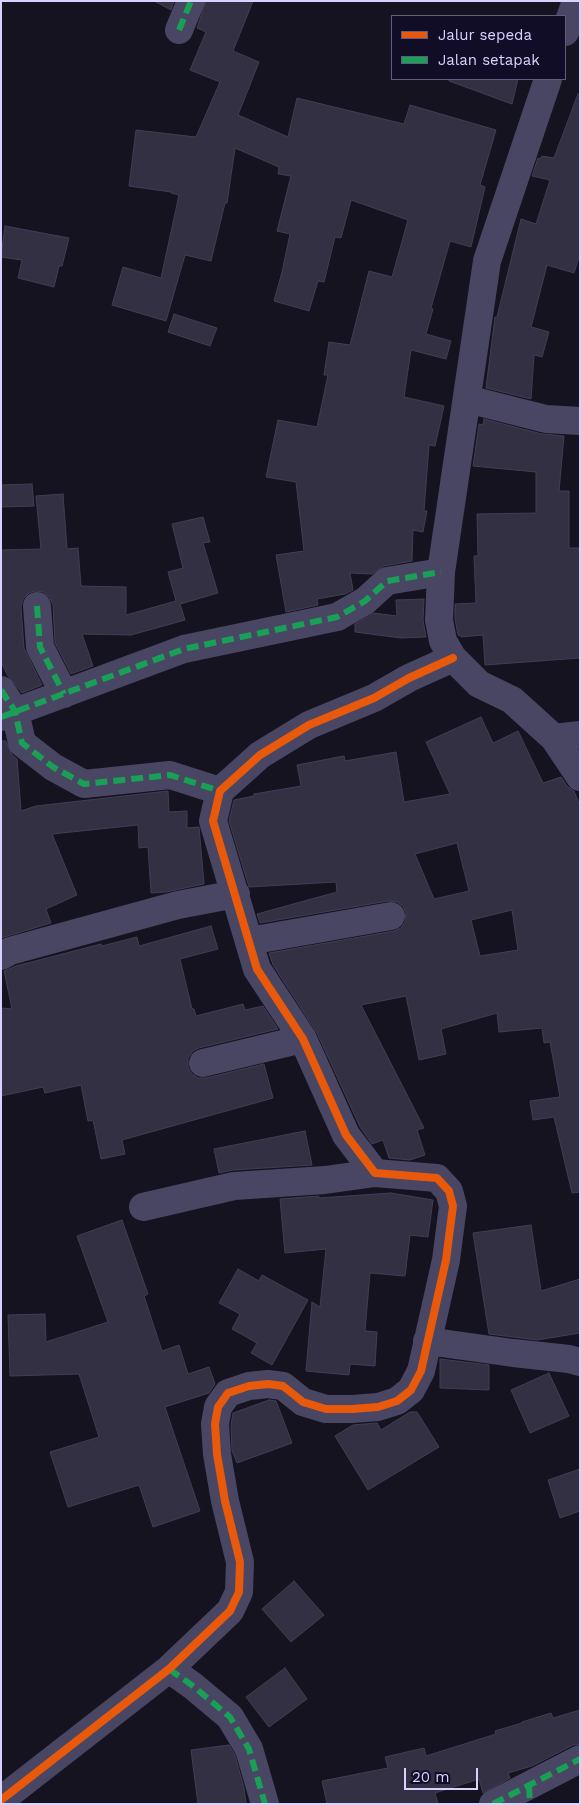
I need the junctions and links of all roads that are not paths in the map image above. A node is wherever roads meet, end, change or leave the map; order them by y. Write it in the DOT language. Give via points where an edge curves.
graph roads {
  1 [pos="191,1"];
  2 [pos="576,1"];
  3 [pos="566,29"];
  4 [pos="179,30"];
  5 [pos="548,80"];
  6 [pos="467,399"];
  7 [pos="580,421"];
  8 [pos="441,572"];
  9 [pos="37,606"];
  10 [pos="453,658"];
  11 [pos="64,694"];
  12 [pos="6,706"];
  13 [pos="567,736"];
  14 [pos="580,777"];
  15 [pos="220,792"];
  16 [pos="236,894"];
  17 [pos="391,916"];
  18 [pos="249,941"];
  19 [pos="1,956"];
  20 [pos="303,1040"];
  21 [pos="203,1063"];
  22 [pos="375,1173"];
  23 [pos="143,1208"];
  24 [pos="428,1341"];
  25 [pos="580,1362"];
  26 [pos="169,1669"];
  27 [pos="580,1759"];
  28 [pos="529,1795"];
  29 [pos="1,1800"];
  30 [pos="265,1804"];
  31 [pos="493,1804"];
  1 -- 4 [label="street"];
  2 -- 3 [label="street"];
  5 -- 6 [label="street" via="487,261"];
  6 -- 7 [label="street" via="546,419"];
  6 -- 8 [label="street"];
  8 -- 10 [label="street" via="439,620 443,641"];
  8 -- 11 [label="street" via="387,581 365,601 337,617 184,650"];
  9 -- 11 [label="street" via="40,647"];
  10 -- 13 [label="street" via="479,684 512,700"];
  10 -- 15 [label="street" via="374,698 309,725 260,755"];
  11 -- 12 [label="street"];
  12 -- 15 [label="street" via="22,743 53,767 84,784 170,775"];
  13 -- 14 [label="street"];
  15 -- 16 [label="street" via="213,820"];
  16 -- 18 [label="street"];
  16 -- 19 [label="street" via="178,905 10,950"];
  17 -- 18 [label="street"];
  18 -- 20 [label="street" via="257,969"];
  20 -- 21 [label="street"];
  20 -- 22 [label="street" via="346,1135"];
  22 -- 23 [label="street" via="234,1186"];
  22 -- 24 [label="street" via="436,1178 449,1191 453,1206 446,1260"];
  24 -- 25 [label="street"];
  24 -- 26 [label="street" via="421,1371 411,1390 397,1401 378,1407 326,1409 303,1402 283,1386 268,1384 249,1386 228,1394 218,1407 215,1424 225,1501 240,1562 239,1592 230,1611"];
  26 -- 29 [label="street"];
  26 -- 30 [label="street" via="230,1717 249,1749"];
  27 -- 28 [label="street"];
  28 -- 31 [label="street"];
}
